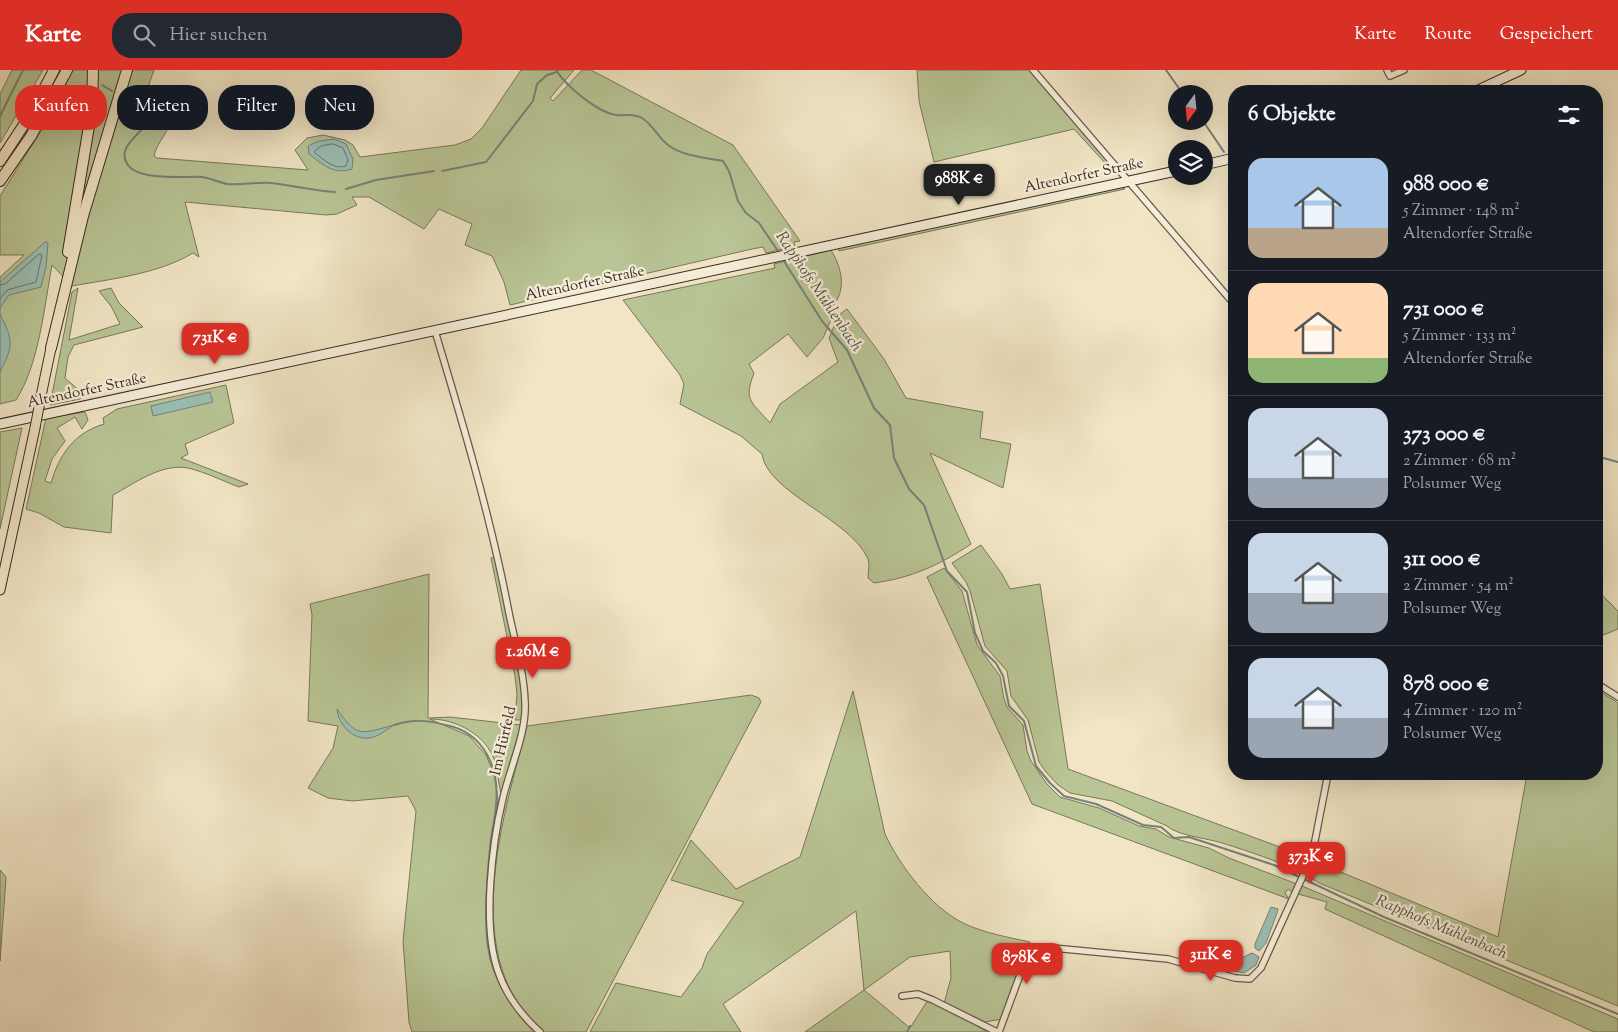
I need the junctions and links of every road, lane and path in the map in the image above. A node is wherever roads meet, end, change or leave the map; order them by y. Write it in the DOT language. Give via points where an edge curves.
graph roads {
  1 [pos="54,70"];
  2 [pos="67,70"];
  3 [pos="93,70"];
  4 [pos="128,70"];
  5 [pos="1033,70"];
  6 [pos="1387,70"];
  7 [pos="1404,70"];
  8 [pos="1521,70"];
  9 [pos="1489,85"];
  10 [pos="1228,159"];
  11 [pos="0,161"];
  12 [pos="1213,162"];
  13 [pos="1168,172"];
  14 [pos="1129,180"];
  15 [pos="0,181"];
  16 [pos="1228,297"];
  17 [pos="435,331"];
  18 [pos="51,348"];
  19 [pos="0,424"];
  20 [pos="0,590"];
  21 [pos="1603,687"];
  22 [pos="1618,697"];
  23 [pos="1327,780"];
  24 [pos="902,996"];
  25 [pos="540,1032"];
  26 [pos="998,1032"];
  1 -- 11 [label="highway" via="31,114"];
  2 -- 15 [label="highway" via="42,118"];
  3 -- 18 [label="highway" via="86,150"];
  4 -- 18 [label="highway" via="83,216"];
  5 -- 14 [label="street"];
  6 -- 7 [label="street" via="1390,76"];
  8 -- 9 [label="street"];
  10 -- 12 [label="street"];
  13 -- 14 [label="street, Altendorfer Straße"];
  14 -- 16 [label="street"];
  14 -- 17 [label="street, Altendorfer Straße"];
  17 -- 19 [label="street, Altendorfer Straße"];
  17 -- 25 [label="street, Im Hürfeld" via="498,556 524,686 524,716 492,865 491,926 497,969 506,989 517,1007"];
  18 -- 20 [label="main road, bridge"];
  21 -- 22 [label="street"];
  23 -- 26 [label="street" via="1308,866 1261,968 1250,979 1235,978 1168,959 1043,947 1032,949"];
  24 -- 26 [label="street" via="918,994"];
}
